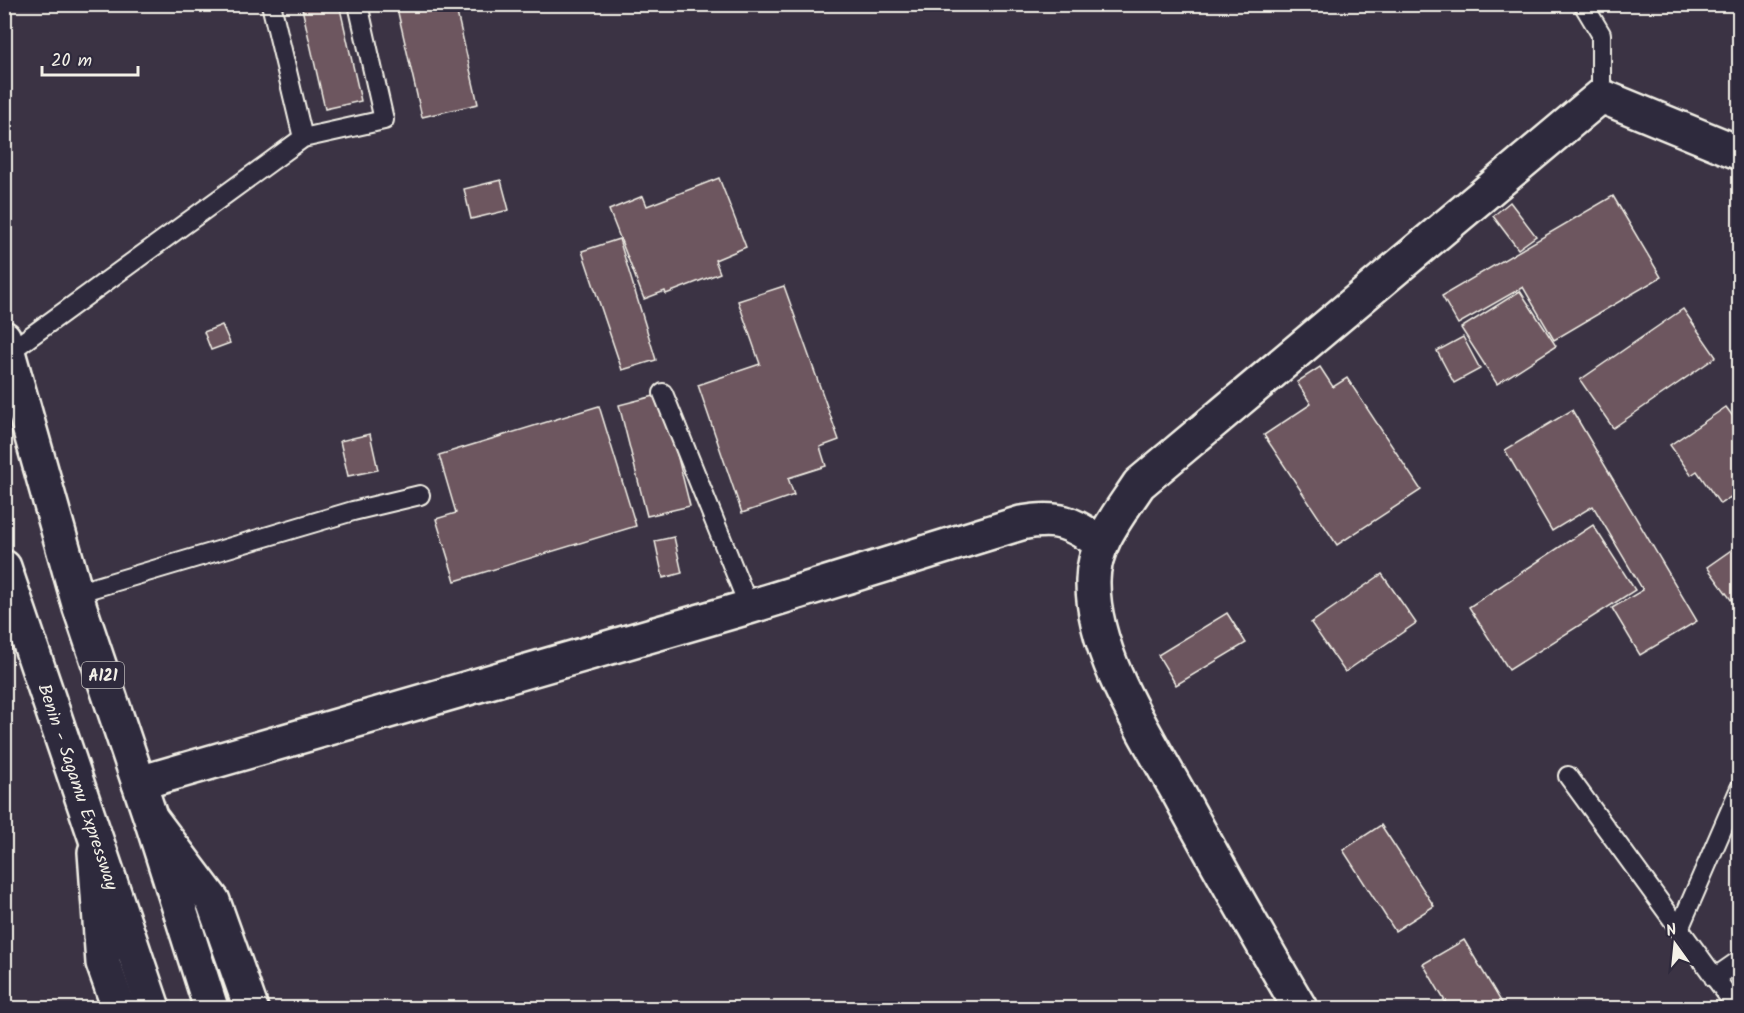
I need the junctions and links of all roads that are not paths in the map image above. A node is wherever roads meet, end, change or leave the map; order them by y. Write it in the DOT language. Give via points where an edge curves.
graph roads {
  1 [pos="271,4"];
  2 [pos="358,4"];
  3 [pos="1583,4"];
  4 [pos="1600,96"];
  5 [pos="303,138"];
  6 [pos="1740,153"];
  7 [pos="7,345"];
  8 [pos="663,393"];
  9 [pos="420,495"];
  10 [pos="1101,543"];
  11 [pos="4,567"];
  12 [pos="76,593"];
  13 [pos="749,607"];
  14 [pos="1568,776"];
  15 [pos="139,783"];
  16 [pos="1740,788"];
  17 [pos="152,819"];
  18 [pos="94,832"];
  19 [pos="1679,929"];
  20 [pos="1740,960"];
  21 [pos="1714,978"];
  22 [pos="119,1008"];
  23 [pos="153,1008"];
  24 [pos="211,1008"];
  25 [pos="251,1008"];
  26 [pos="1300,1008"];
  27 [pos="1737,1008"];
  1 -- 5 [label="lane"];
  2 -- 5 [label="lane" via="384,120"];
  3 -- 4 [label="lane" via="1601,34"];
  4 -- 6 [label="main road"];
  4 -- 10 [label="main road" via="1139,484"];
  5 -- 7 [label="lane"];
  7 -- 12 [label="main road, A121"];
  8 -- 13 [label="lane"];
  9 -- 12 [label="lane"];
  10 -- 13 [label="main road" via="1072,523 1038,519"];
  10 -- 26 [label="main road" via="1092,579 1096,618 1122,691"];
  11 -- 18 [label="main road, Benin - Sagamu Expressway"];
  12 -- 15 [label="main road, A121"];
  13 -- 15 [label="main road"];
  14 -- 19 [label="lane"];
  15 -- 17 [label="main road, A121"];
  16 -- 19 [label="lane"];
  17 -- 24 [label="main road, A121"];
  17 -- 25 [label="main road" via="213,901"];
  18 -- 22 [label="main road" via="103,963"];
  18 -- 23 [label="main road, Benin - Sagamu Expressway"];
  19 -- 21 [label="lane"];
  20 -- 21 [label="lane"];
  21 -- 27 [label="lane"];
}
